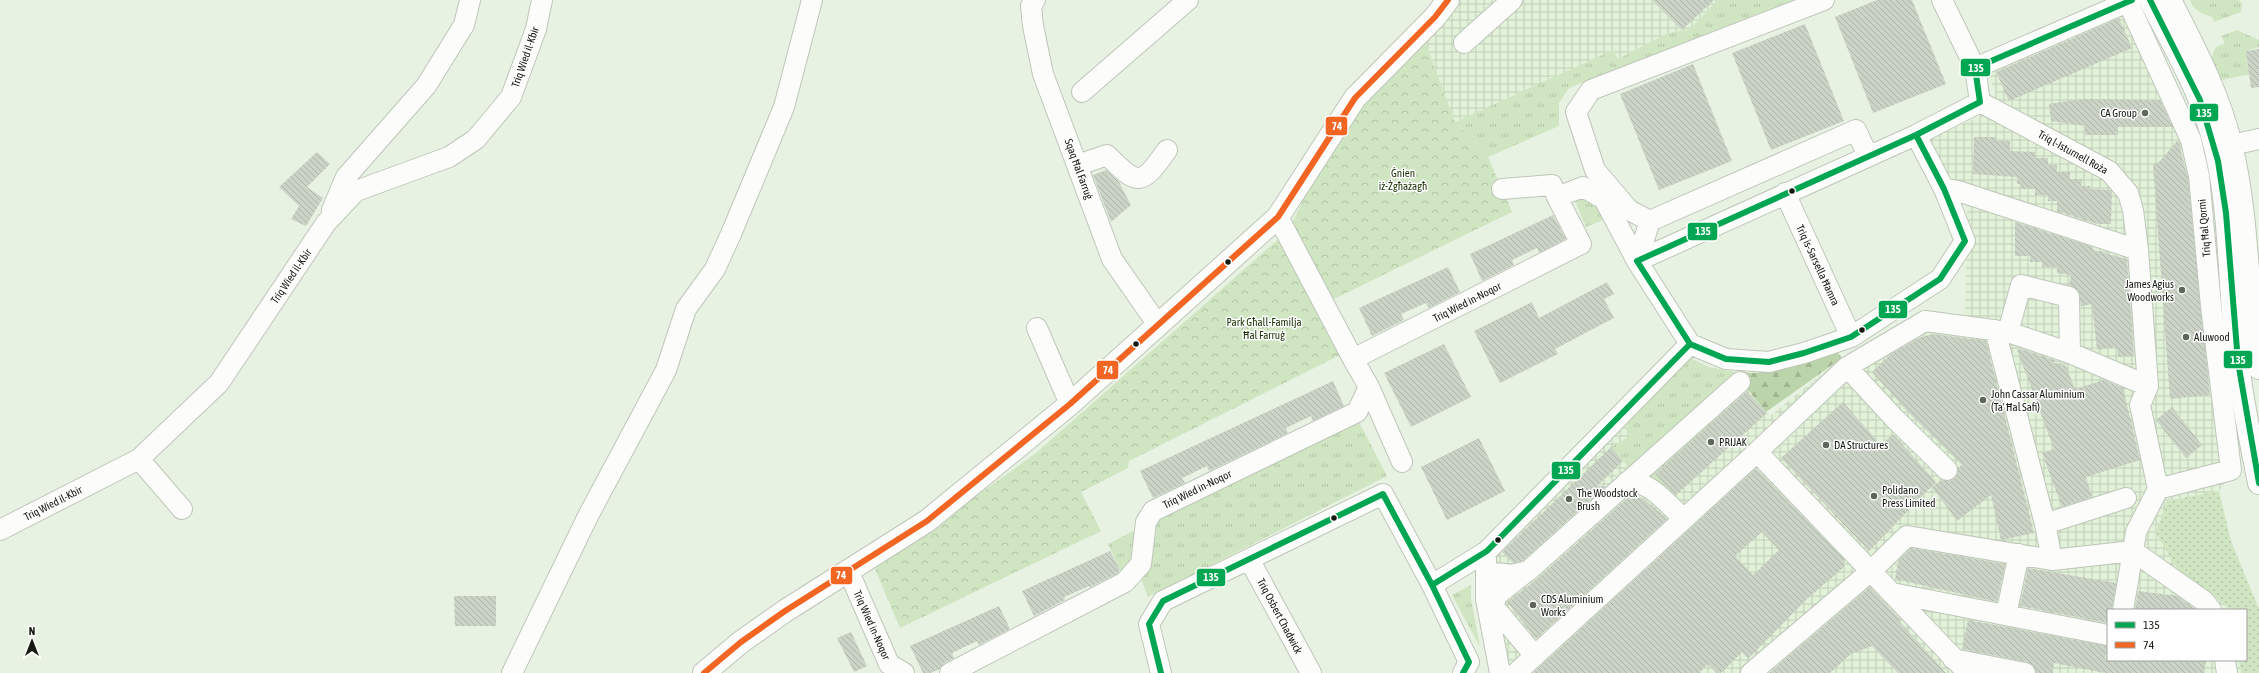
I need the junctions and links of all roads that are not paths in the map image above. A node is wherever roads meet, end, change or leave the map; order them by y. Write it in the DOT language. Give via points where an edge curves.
graph roads {
  1 [pos="470,0"];
  2 [pos="542,0"];
  3 [pos="812,0"];
  4 [pos="1034,0"];
  5 [pos="1188,0"];
  6 [pos="1448,0"];
  7 [pos="1512,0"];
  8 [pos="1824,0"];
  9 [pos="1942,0"];
  10 [pos="2150,0"];
  11 [pos="2170,0"];
  12 [pos="2129,1"];
  13 [pos="1464,43"];
  14 [pos="1975,68"];
  15 [pos="1082,92"];
  16 [pos="1980,102"];
  17 [pos="1916,135"];
  18 [pos="2259,139"];
  19 [pos="2231,145"];
  20 [pos="1167,150"];
  21 [pos="1868,156"];
  22 [pos="1078,165"];
  23 [pos="1502,189"];
  24 [pos="1944,189"];
  25 [pos="1785,193"];
  26 [pos="1557,197"];
  27 [pos="1278,217"];
  28 [pos="1650,221"];
  29 [pos="326,223"];
  30 [pos="2138,250"];
  31 [pos="1637,261"];
  32 [pos="1158,325"];
  33 [pos="1037,328"];
  34 [pos="2002,331"];
  35 [pos="1851,337"];
  36 [pos="1690,344"];
  37 [pos="2070,353"];
  38 [pos="1353,359"];
  39 [pos="2258,361"];
  40 [pos="1847,367"];
  41 [pos="1740,382"];
  42 [pos="2148,386"];
  43 [pos="1368,387"];
  44 [pos="1070,404"];
  45 [pos="1756,452"];
  46 [pos="138,459"];
  47 [pos="1402,462"];
  48 [pos="1947,470"];
  49 [pos="1626,482"];
  50 [pos="2259,483"];
  51 [pos="2158,489"];
  52 [pos="2126,498"];
  53 [pos="182,509"];
  54 [pos="1684,519"];
  55 [pos="2045,524"];
  56 [pos="0,530"];
  57 [pos="2133,550"];
  58 [pos="1486,551"];
  59 [pos="2019,554"];
  60 [pos="1249,559"];
  61 [pos="2052,560"];
  62 [pos="848,570"];
  63 [pos="1528,570"];
  64 [pos="1871,571"];
  65 [pos="1486,572"];
  66 [pos="1432,585"];
  67 [pos="1892,593"];
  68 [pos="2123,609"];
  69 [pos="2211,609"];
  70 [pos="2006,615"];
  71 [pos="2107,635"];
  72 [pos="1535,656"];
  73 [pos="1954,659"];
  74 [pos="2225,661"];
  75 [pos="1466,667"];
  76 [pos="512,673"];
  77 [pos="704,673"];
  78 [pos="904,673"];
  79 [pos="950,673"];
  80 [pos="1161,673"];
  81 [pos="1311,673"];
  82 [pos="1500,673"];
  83 [pos="1516,673"];
  84 [pos="1751,673"];
  85 [pos="1968,673"];
  86 [pos="2025,673"];
  87 [pos="2227,673"];
  1 -- 29 [label="street" via="464,25 426,86 346,177"];
  2 -- 29 [label="street, Triq Wied il-Kbir" via="536,29 511,98 476,139 449,157 356,191"];
  3 -- 76 [label="street" via="784,107 731,234 715,269 686,309 666,370 588,516"];
  4 -- 22 [label="street, Sqaq Ħal Farruġ" via="1031,6 1033,26 1043,74"];
  5 -- 15 [label="street"];
  6 -- 27 [label="main road" via="1435,17 1355,98"];
  7 -- 13 [label="street"];
  8 -- 28 [label="street" via="1591,90 1576,112 1595,170 1629,210"];
  9 -- 14 [label="street"];
  10 -- 50 [label="main road, Triq Ħal Qormi" via="2183,62 2211,134 2228,239 2236,346"];
  11 -- 19 [label="main road" via="2199,58 2220,109"];
  12 -- 14 [label="street"];
  12 -- 51 [label="street, Triq Ħal Qormi" via="2191,140 2199,176 2210,306 2231,470"];
  14 -- 16 [label="street"];
  16 -- 17 [label="street"];
  16 -- 30 [label="street, Triq l-Isturnell Roża" via="2109,170 2128,193"];
  17 -- 21 [label="street"];
  17 -- 24 [label="street"];
  18 -- 19 [label="street"];
  19 -- 39 [label="main road" via="2242,198"];
  20 -- 22 [label="street" via="1152,172 1137,179 1128,176 1107,155"];
  21 -- 25 [label="street"];
  21 -- 28 [label="street" via="1856,130"];
  22 -- 32 [label="street, Sqaq Ħal Farruġ" via="1112,259"];
  23 -- 26 [label="street" via="1552,185"];
  24 -- 30 [label="street"];
  24 -- 35 [label="street" via="1965,241 1940,279"];
  25 -- 31 [label="street"];
  25 -- 35 [label="street, Triq is-Sarsella Ħamra"];
  26 -- 31 [label="street" via="1583,187 1604,199"];
  26 -- 38 [label="street, Triq Wied in-Noqor" via="1581,244"];
  27 -- 32 [label="main road"];
  27 -- 38 [label="street"];
  28 -- 31 [label="street"];
  29 -- 46 [label="street, Triq Wied il-Kbir" via="219,383"];
  30 -- 42 [label="street, Triq l-Isturnell Roża"];
  31 -- 36 [label="street"];
  32 -- 44 [label="main road"];
  33 -- 44 [label="street"];
  34 -- 37 [label="street"];
  34 -- 37 [label="street" via="2021,285 2069,297"];
  34 -- 40 [label="street" via="1925,321"];
  34 -- 55 [label="street"];
  35 -- 36 [label="street" via="1768,362 1726,359"];
  36 -- 58 [label="street"];
  37 -- 42 [label="street"];
  38 -- 43 [label="street"];
  40 -- 45 [label="street"];
  40 -- 48 [label="street"];
  41 -- 49 [label="street"];
  42 -- 51 [label="street" via="2140,405"];
  43 -- 47 [label="street"];
  43 -- 79 [label="street, Triq Wied in-Noqor" via="1356,412 1153,510 1146,522 1141,564 1126,582"];
  44 -- 62 [label="main road" via="927,521"];
  45 -- 54 [label="street"];
  45 -- 64 [label="street"];
  46 -- 53 [label="street"];
  46 -- 56 [label="street, Triq Wied il-Kbir"];
  49 -- 54 [label="street" via="1637,481 1650,489"];
  49 -- 63 [label="street"];
  51 -- 57 [label="street" via="2136,532"];
  52 -- 55 [label="street"];
  54 -- 72 [label="street"];
  55 -- 61 [label="street"];
  57 -- 61 [label="street"];
  57 -- 68 [label="street"];
  57 -- 69 [label="street" via="2204,601"];
  58 -- 65 [label="street"];
  58 -- 66 [label="street"];
  59 -- 61 [label="street"];
  59 -- 64 [label="street" via="1907,536"];
  59 -- 70 [label="street"];
  60 -- 66 [label="street" via="1383,494"];
  60 -- 80 [label="street" via="1163,601 1149,624"];
  60 -- 81 [label="street, Triq Osbert Chadwick"];
  62 -- 77 [label="main road" via="741,642"];
  62 -- 78 [label="street, Triq Wied in-Noqor" via="889,664"];
  63 -- 65 [label="street" via="1512,575"];
  63 -- 72 [label="street" via="1496,596 1494,607"];
  64 -- 67 [label="street"];
  64 -- 84 [label="street"];
  65 -- 82 [label="street" via="1486,599"];
  66 -- 75 [label="street"];
  67 -- 70 [label="street"];
  67 -- 73 [label="street"];
  70 -- 71 [label="street"];
  72 -- 83 [label="street"];
  73 -- 85 [label="street"];
  73 -- 86 [label="street"];
  74 -- 87 [label="street"];
}
